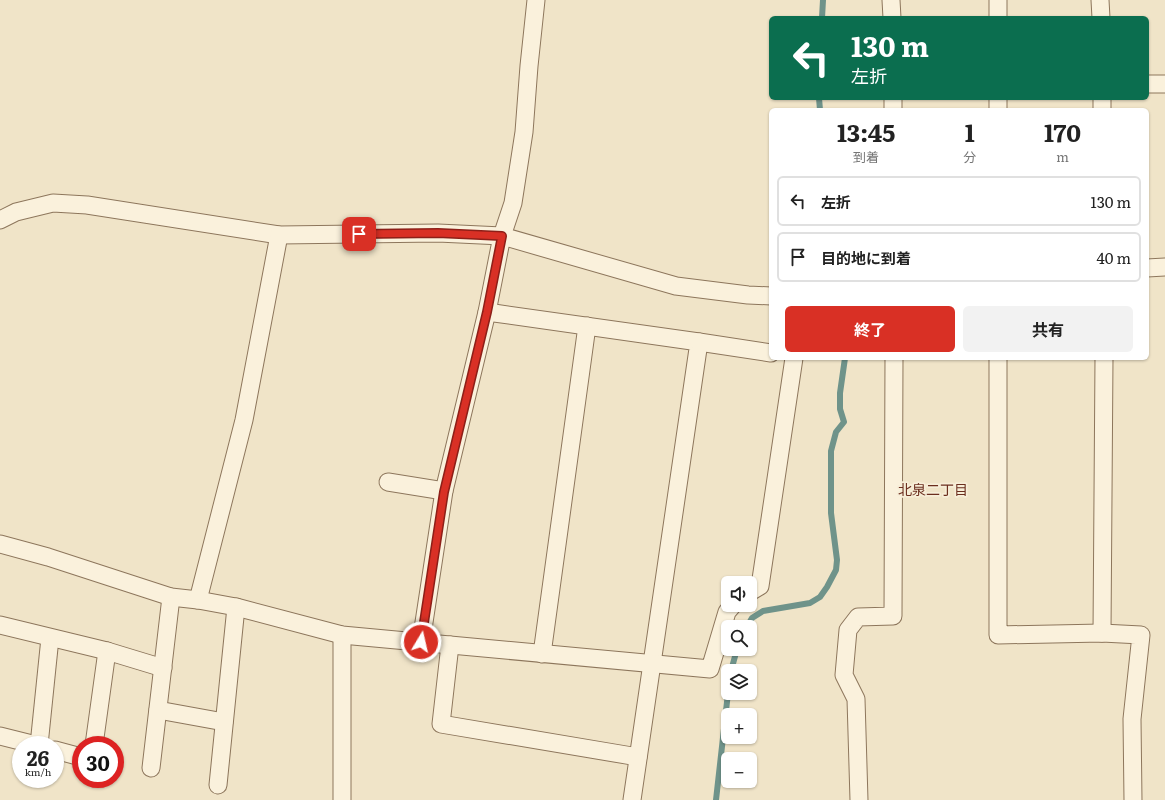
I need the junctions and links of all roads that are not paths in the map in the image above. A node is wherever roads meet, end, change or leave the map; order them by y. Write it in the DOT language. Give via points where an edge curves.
graph roads {
  1 [pos="536,0"];
  2 [pos="892,0"];
  3 [pos="998,0"];
  4 [pos="1100,0"];
  5 [pos="892,16"];
  6 [pos="998,16"];
  7 [pos="1100,16"];
  8 [pos="1149,84"];
  9 [pos="1165,84"];
  10 [pos="0,220"];
  11 [pos="279,235"];
  12 [pos="502,236"];
  13 [pos="1165,267"];
  14 [pos="1149,268"];
  15 [pos="769,296"];
  16 [pos="487,312"];
  17 [pos="587,326"];
  18 [pos="699,342"];
  19 [pos="769,353"];
  20 [pos="794,360"];
  21 [pos="894,360"];
  22 [pos="998,360"];
  23 [pos="1104,360"];
  24 [pos="388,482"];
  25 [pos="444,492"];
  26 [pos="0,544"];
  27 [pos="757,588"];
  28 [pos="171,597"];
  29 [pos="198,600"];
  30 [pos="236,607"];
  31 [pos="727,612"];
  32 [pos="0,625"];
  33 [pos="1102,633"];
  34 [pos="342,635"];
  35 [pos="50,638"];
  36 [pos="421,642"];
  37 [pos="450,645"];
  38 [pos="107,652"];
  39 [pos="542,654"];
  40 [pos="652,664"];
  41 [pos="163,668"];
  42 [pos="158,710"];
  43 [pos="224,722"];
  44 [pos="0,736"];
  45 [pos="40,736"];
  46 [pos="95,736"];
  47 [pos="12,739"];
  48 [pos="638,757"];
  49 [pos="151,768"];
  50 [pos="218,785"];
  51 [pos="342,800"];
  52 [pos="632,800"];
  53 [pos="859,800"];
  54 [pos="1133,800"];
  1 -- 12 [label="street" via="524,132 513,203"];
  2 -- 5 [label="street"];
  3 -- 6 [label="street"];
  4 -- 7 [label="street"];
  8 -- 9 [label="street"];
  10 -- 11 [label="street" via="16,212 53,203 87,205"];
  11 -- 12 [label="street" via="438,233"];
  11 -- 29 [label="street" via="244,420"];
  12 -- 15 [label="street" via="676,286"];
  12 -- 16 [label="street"];
  13 -- 14 [label="street"];
  16 -- 17 [label="street"];
  16 -- 25 [label="street"];
  17 -- 18 [label="street"];
  17 -- 39 [label="street"];
  18 -- 19 [label="street"];
  18 -- 40 [label="street"];
  20 -- 27 [label="street" via="760,586"];
  21 -- 53 [label="street" via="893,616 858,617 848,630 844,675 856,699"];
  22 -- 33 [label="street" via="998,635"];
  23 -- 33 [label="street"];
  24 -- 25 [label="street"];
  25 -- 36 [label="street"];
  26 -- 28 [label="street"];
  28 -- 29 [label="street"];
  28 -- 41 [label="street"];
  29 -- 30 [label="street"];
  30 -- 34 [label="street"];
  30 -- 43 [label="street"];
  31 -- 40 [label="street" via="710,669"];
  32 -- 35 [label="street"];
  33 -- 54 [label="street" via="1141,635 1132,720"];
  34 -- 36 [label="street"];
  34 -- 51 [label="street"];
  35 -- 38 [label="street"];
  35 -- 45 [label="street"];
  36 -- 37 [label="street"];
  37 -- 39 [label="street"];
  37 -- 48 [label="street" via="441,724"];
  38 -- 41 [label="street"];
  38 -- 46 [label="street"];
  39 -- 40 [label="street"];
  40 -- 48 [label="street"];
  41 -- 42 [label="street"];
  42 -- 43 [label="street"];
  42 -- 49 [label="street"];
  43 -- 50 [label="street"];
  44 -- 47 [label="street"];
  48 -- 52 [label="street"];
}
